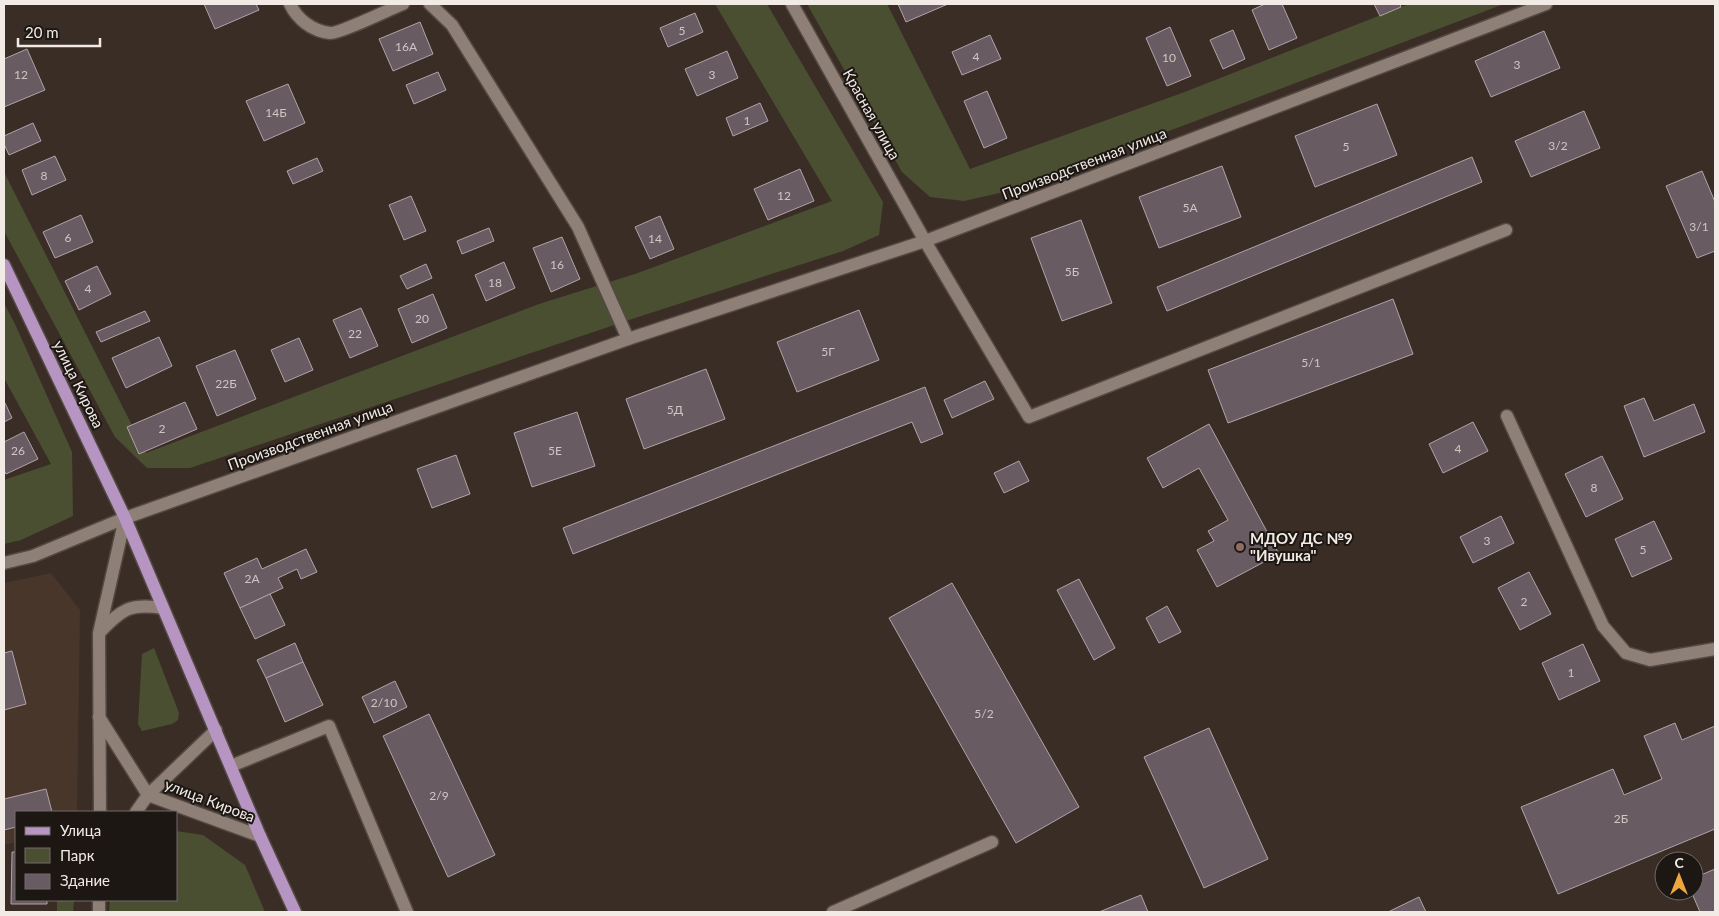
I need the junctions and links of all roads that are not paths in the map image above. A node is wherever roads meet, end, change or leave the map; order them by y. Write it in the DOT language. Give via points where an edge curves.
graph roads {
  1 [pos="290,4"];
  2 [pos="403,4"];
  3 [pos="430,4"];
  4 [pos="792,4"];
  5 [pos="1546,4"];
  6 [pos="1506,230"];
  7 [pos="925,241"];
  8 [pos="4,265"];
  9 [pos="628,339"];
  10 [pos="1507,416"];
  11 [pos="125,518"];
  12 [pos="4,563"];
  13 [pos="163,608"];
  14 [pos="99,633"];
  15 [pos="1715,649"];
  16 [pos="99,717"];
  17 [pos="216,730"];
  18 [pos="231,766"];
  19 [pos="148,795"];
  20 [pos="100,811"];
  21 [pos="137,811"];
  22 [pos="260,836"];
  23 [pos="992,842"];
  24 [pos="295,912"];
  25 [pos="407,912"];
  26 [pos="833,912"];
  1 -- 2 [label="street" via="310,27 331,33"];
  3 -- 9 [label="street" via="452,25 578,227"];
  4 -- 7 [label="street, Красная улица"];
  5 -- 7 [label="street, Производственная улица"];
  6 -- 7 [label="street, Красная улица" via="1029,418"];
  7 -- 9 [label="street, Производственная улица"];
  8 -- 11 [label="main road, улица Кирова"];
  9 -- 11 [label="street, Производственная улица"];
  10 -- 15 [label="street" via="1603,626 1626,653 1650,660"];
  11 -- 12 [label="street, Производственная улица" via="33,556"];
  11 -- 13 [label="main road, улица Кирова"];
  11 -- 14 [label="street"];
  13 -- 14 [label="street" via="143,605 119,612"];
  13 -- 17 [label="main road, улица Кирова"];
  14 -- 16 [label="street"];
  16 -- 19 [label="street, улица Кирова"];
  16 -- 20 [label="street"];
  17 -- 18 [label="main road, улица Кирова"];
  17 -- 19 [label="street, улица Кирова"];
  18 -- 22 [label="main road, улица Кирова"];
  18 -- 25 [label="street" via="329,726"];
  19 -- 21 [label="street, улица Кирова"];
  19 -- 22 [label="street, улица Кирова"];
  22 -- 24 [label="main road, улица Кирова"];
  23 -- 26 [label="street"];
}
